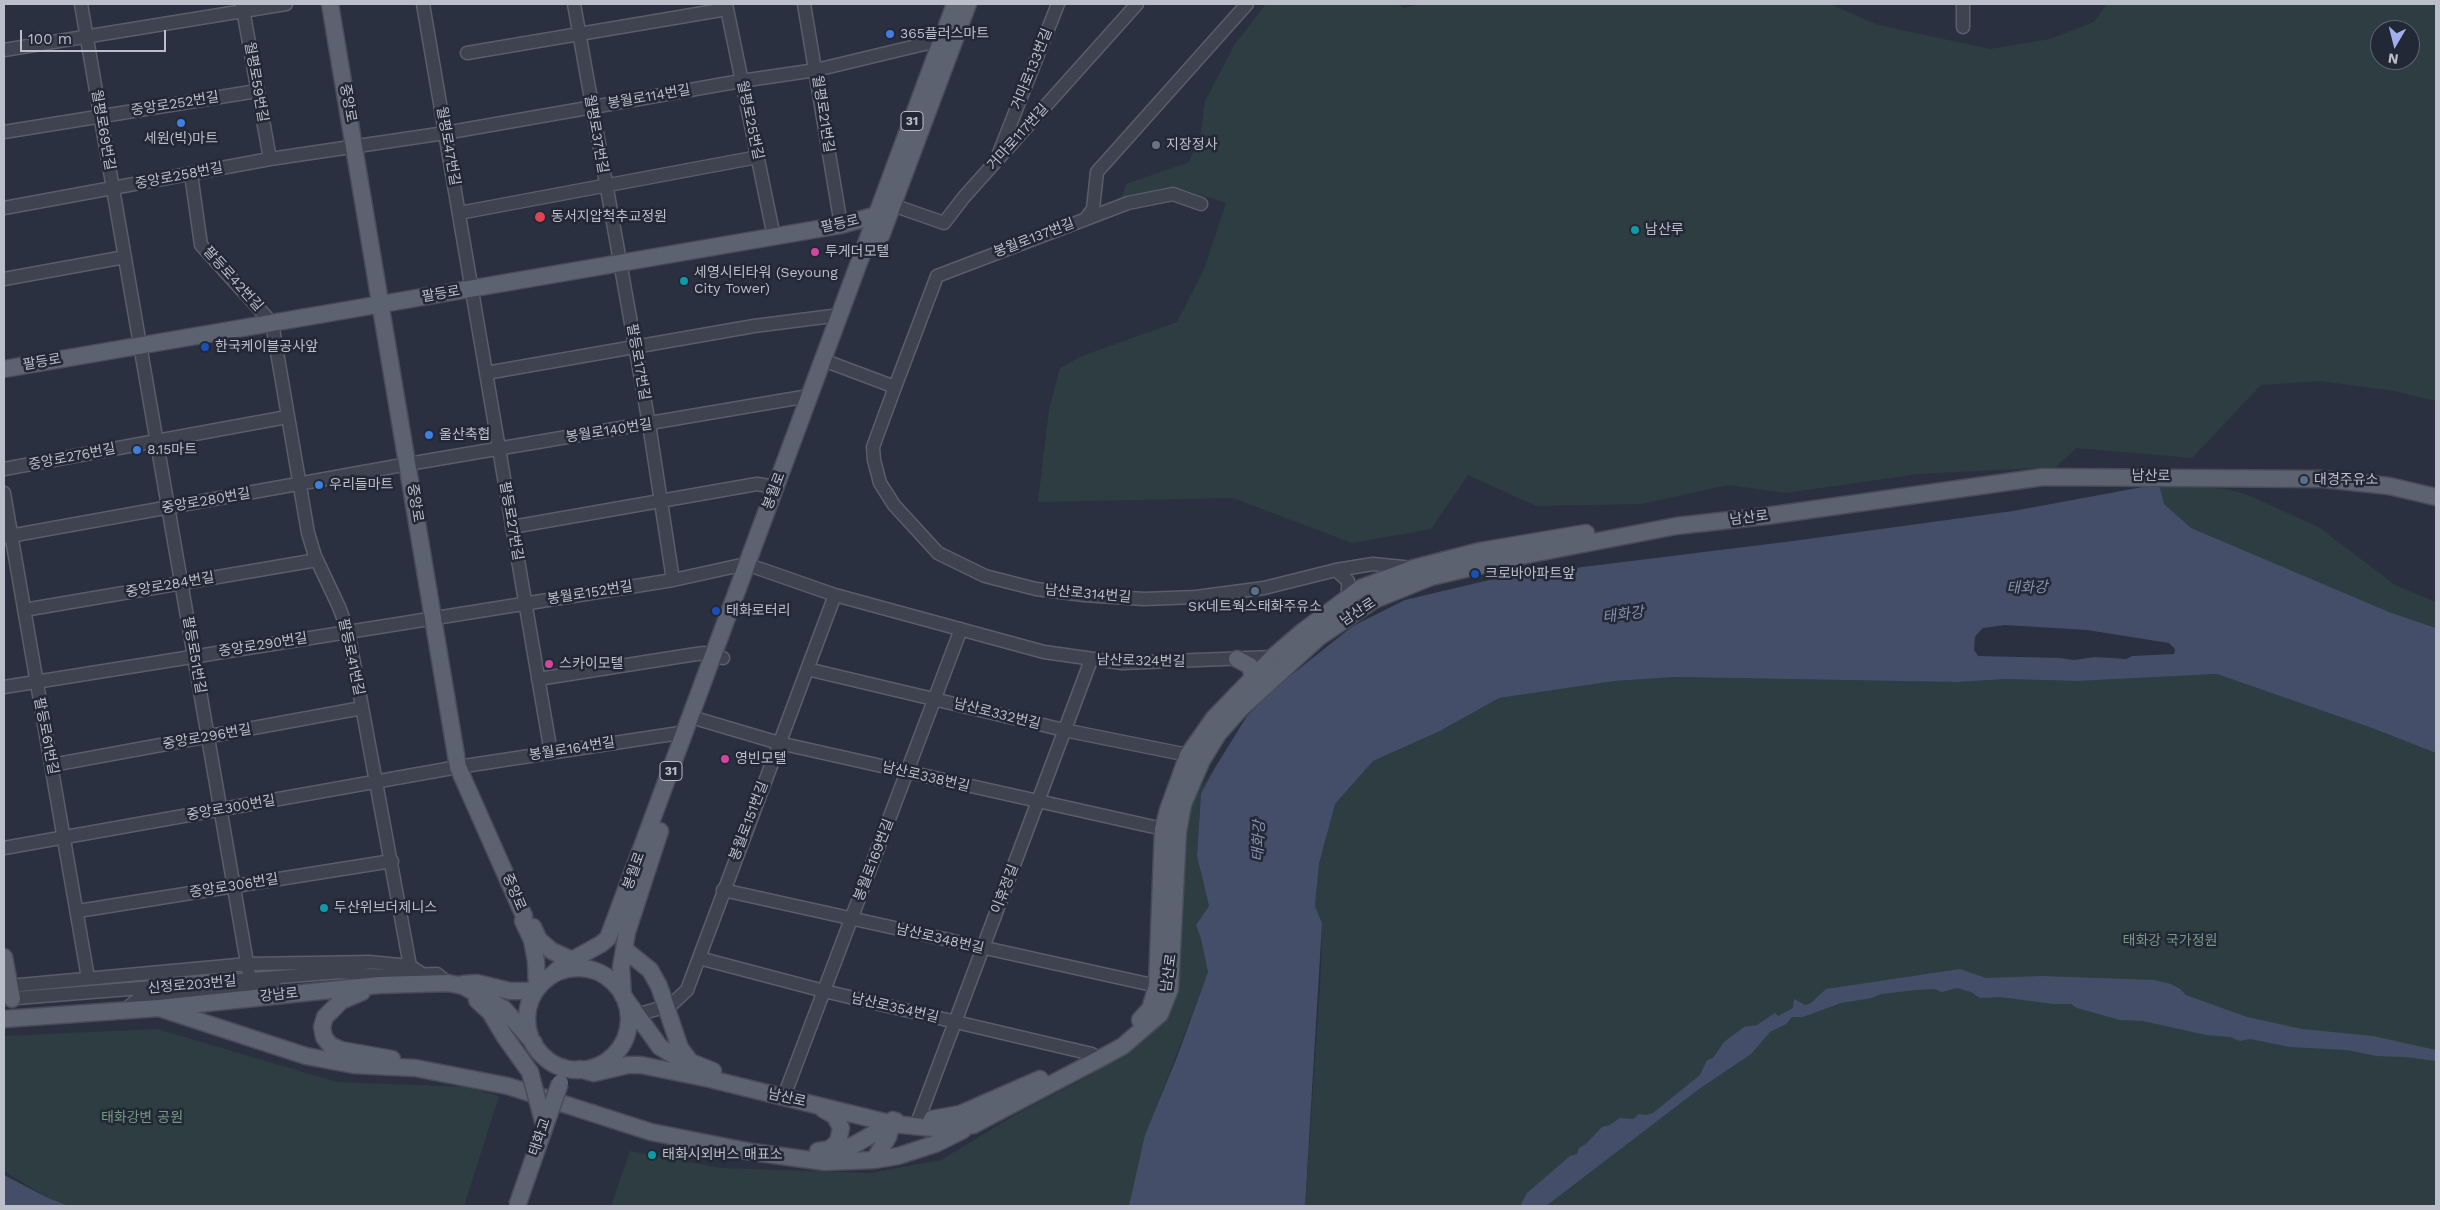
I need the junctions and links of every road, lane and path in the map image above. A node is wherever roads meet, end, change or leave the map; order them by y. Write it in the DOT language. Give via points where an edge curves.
graph roads {
  1 [pos="81,4"];
  2 [pos="286,4"];
  3 [pos="330,4"];
  4 [pos="423,4"];
  5 [pos="574,4"];
  6 [pos="804,4"];
  7 [pos="955,4"];
  8 [pos="968,4"];
  9 [pos="1058,4"];
  10 [pos="1137,4"];
  11 [pos="1247,4"];
  12 [pos="1963,4"];
  13 [pos="726,6"];
  14 [pos="243,7"];
  15 [pos="1962,27"];
  16 [pos="579,34"];
  17 [pos="87,36"];
  18 [pos="941,40"];
  19 [pos="4,50"];
  20 [pos="467,53"];
  21 [pos="816,70"];
  22 [pos="741,80"];
  23 [pos="257,91"];
  24 [pos="592,108"];
  25 [pos="101,116"];
  26 [pos="4,132"];
  27 [pos="445,133"];
  28 [pos="355,148"];
  29 [pos="758,157"];
  30 [pos="270,160"];
  31 [pos="995,162"];
  32 [pos="192,174"];
  33 [pos="606,187"];
  34 [pos="113,189"];
  35 [pos="1201,204"];
  36 [pos="884,207"];
  37 [pos="4,208"];
  38 [pos="459,213"];
  39 [pos="1087,217"];
  40 [pos="842,225"];
  41 [pos="774,237"];
  42 [pos="125,257"];
  43 [pos="620,263"];
  44 [pos="4,279"];
  45 [pos="472,288"];
  46 [pos="382,304"];
  47 [pos="840,315"];
  48 [pos="272,323"];
  49 [pos="140,345"];
  50 [pos="635,347"];
  51 [pos="827,362"];
  52 [pos="4,369"];
  53 [pos="486,373"];
  54 [pos="895,387"];
  55 [pos="809,396"];
  56 [pos="287,417"];
  57 [pos="649,424"];
  58 [pos="157,441"];
  59 [pos="499,449"];
  60 [pos="408,464"];
  61 [pos="4,470"];
  62 [pos="299,484"];
  63 [pos="775,487"];
  64 [pos="2436,488"];
  65 [pos="4,494"];
  66 [pos="2436,497"];
  67 [pos="661,502"];
  68 [pos="169,508"];
  69 [pos="512,527"];
  70 [pos="7,536"];
  71 [pos="317,560"];
  72 [pos="750,566"];
  73 [pos="1414,568"];
  74 [pos="1336,570"];
  75 [pos="1431,577"];
  76 [pos="673,580"];
  77 [pos="182,582"];
  78 [pos="835,595"];
  79 [pos="1348,598"];
  80 [pos="525,603"];
  81 [pos="24,610"];
  82 [pos="433,617"];
  83 [pos="957,628"];
  84 [pos="348,631"];
  85 [pos="194,656"];
  86 [pos="718,656"];
  87 [pos="1273,657"];
  88 [pos="1237,659"];
  89 [pos="1091,660"];
  90 [pos="807,669"];
  91 [pos="1253,678"];
  92 [pos="538,679"];
  93 [pos="35,682"];
  94 [pos="4,688"];
  95 [pos="935,699"];
  96 [pos="362,708"];
  97 [pos="692,723"];
  98 [pos="1064,730"];
  99 [pos="209,737"];
  100 [pos="779,744"];
  101 [pos="551,753"];
  102 [pos="1188,755"];
  103 [pos="52,764"];
  104 [pos="458,768"];
  105 [pos="907,772"];
  106 [pos="376,782"];
  107 [pos="1037,802"];
  108 [pos="221,810"];
  109 [pos="1163,828"];
  110 [pos="65,837"];
  111 [pos="4,848"];
  112 [pos="392,861"];
  113 [pos="234,885"];
  114 [pos="723,890"];
  115 [pos="78,912"];
  116 [pos="524,916"];
  117 [pos="851,919"];
  118 [pos="624,949"];
  119 [pos="982,949"];
  120 [pos="4,957"];
  121 [pos="698,958"];
  122 [pos="572,960"];
  123 [pos="248,964"];
  124 [pos="410,966"];
  125 [pos="593,970"];
  126 [pos="422,974"];
  127 [pos="554,974"];
  128 [pos="88,978"];
  129 [pos="250,980"];
  130 [pos="380,980"];
  131 [pos="453,984"];
  132 [pos="1157,986"];
  133 [pos="537,989"];
  134 [pos="824,991"];
  135 [pos="8,995"];
  136 [pos="624,996"];
  137 [pos="665,1007"];
  138 [pos="159,1008"];
  139 [pos="126,1010"];
  140 [pos="633,1016"];
  141 [pos="4,1019"];
  142 [pos="954,1022"];
  143 [pos="534,1043"];
  144 [pos="1092,1054"];
  145 [pos="692,1064"];
  146 [pos="415,1068"];
  147 [pos="568,1073"];
  148 [pos="786,1091"];
  149 [pos="809,1103"];
  150 [pos="915,1117"];
  151 [pos="890,1118"];
  152 [pos="544,1125"];
  153 [pos="973,1125"];
  154 [pos="752,1152"];
  155 [pos="826,1152"];
  156 [pos="874,1160"];
  157 [pos="518,1206"];
  1 -- 17 [label="street, 월평로69번길"];
  2 -- 14 [label="street"];
  3 -- 28 [label="main road, 중앙로"];
  4 -- 27 [label="street, 월평로47번길"];
  5 -- 16 [label="street, 월평로37번길"];
  6 -- 21 [label="street, 월평로21번길"];
  7 -- 18 [label="main road, 봉월로 / 31"];
  8 -- 36 [label="main road"];
  9 -- 31 [label="street, 거마로133번길"];
  10 -- 31 [label="street, 거마로117번길"];
  11 -- 39 [label="street, 봉월로137번길" via="1097,172 1093,209"];
  12 -- 15 [label="street"];
  13 -- 16 [label="street"];
  13 -- 22 [label="street, 월평로25번길"];
  14 -- 17 [label="street"];
  14 -- 23 [label="street, 월평로59번길"];
  16 -- 20 [label="street"];
  16 -- 24 [label="street, 월평로37번길"];
  17 -- 19 [label="street"];
  17 -- 25 [label="street, 월평로69번길"];
  18 -- 21 [label="street, 봉월로114번길"];
  18 -- 36 [label="main road, 봉월로 / 31"];
  21 -- 22 [label="street, 봉월로114번길"];
  21 -- 40 [label="street, 월평로21번길"];
  22 -- 24 [label="street, 봉월로114번길"];
  22 -- 29 [label="street, 월평로25번길"];
  23 -- 25 [label="street, 중앙로252번길"];
  23 -- 30 [label="street, 월평로59번길"];
  24 -- 27 [label="street, 봉월로114번길"];
  24 -- 33 [label="street, 월평로37번길"];
  25 -- 26 [label="street, 중앙로252번길"];
  25 -- 34 [label="street, 월평로69번길"];
  27 -- 28 [label="street, 봉월로114번길"];
  27 -- 38 [label="street, 월평로47번길"];
  28 -- 30 [label="street, 중앙로258번길"];
  28 -- 46 [label="main road, 중앙로"];
  29 -- 33 [label="street"];
  29 -- 41 [label="street, 월평로25번길"];
  30 -- 32 [label="street, 중앙로258번길"];
  31 -- 36 [label="street, 거마로117번길" via="944,223"];
  32 -- 34 [label="street, 중앙로258번길"];
  32 -- 48 [label="street, 팔등로42번길" via="201,245"];
  33 -- 38 [label="street"];
  33 -- 43 [label="street, 월평로37번길"];
  34 -- 37 [label="street, 중앙로258번길"];
  34 -- 42 [label="street, 월평로69번길"];
  35 -- 39 [label="street" via="1173,194 1128,203"];
  36 -- 40 [label="main road, 팔등로"];
  36 -- 47 [label="main road, 봉월로 / 31"];
  36 -- 51 [label="main road"];
  38 -- 45 [label="street, 월평로47번길"];
  39 -- 54 [label="street, 봉월로137번길" via="937,276"];
  40 -- 41 [label="main road, 팔등로"];
  41 -- 43 [label="main road, 팔등로"];
  42 -- 44 [label="street"];
  42 -- 49 [label="street, 월평로69번길"];
  43 -- 45 [label="main road, 팔등로"];
  43 -- 50 [label="street, 팔등로17번길"];
  45 -- 46 [label="main road, 팔등로"];
  45 -- 53 [label="street, 팔등로27번길"];
  46 -- 48 [label="main road, 팔등로"];
  46 -- 60 [label="main road, 중앙로"];
  47 -- 50 [label="street"];
  47 -- 51 [label="main road, 봉월로 / 31"];
  48 -- 49 [label="main road, 팔등로"];
  48 -- 56 [label="street, 팔등로41번길"];
  49 -- 52 [label="main road, 팔등로"];
  49 -- 58 [label="street, 팔등로51번길"];
  50 -- 53 [label="street"];
  50 -- 57 [label="street, 팔등로17번길"];
  51 -- 54 [label="street"];
  51 -- 55 [label="main road, 봉월로 / 31"];
  51 -- 72 [label="main road"];
  53 -- 59 [label="street, 팔등로27번길"];
  54 -- 74 [label="street, 남산로314번길" via="873,447 880,483 894,505 938,552 985,576 1084,595 1144,599 1196,597 1264,588"];
  55 -- 57 [label="street, 봉월로140번길"];
  55 -- 63 [label="main road, 봉월로 / 31"];
  56 -- 58 [label="street, 중앙로276번길"];
  56 -- 62 [label="street, 팔등로41번길"];
  57 -- 59 [label="street, 봉월로140번길"];
  57 -- 67 [label="street, 팔등로17번길"];
  58 -- 61 [label="street, 중앙로276번길"];
  58 -- 68 [label="street, 팔등로51번길"];
  59 -- 60 [label="street, 봉월로140번길"];
  59 -- 69 [label="street, 팔등로27번길"];
  60 -- 62 [label="street, 중앙로280번길"];
  60 -- 82 [label="main road, 중앙로"];
  62 -- 68 [label="street, 중앙로280번길"];
  62 -- 71 [label="street, 팔등로41번길" via="308,533"];
  63 -- 67 [label="street" via="756,484"];
  63 -- 72 [label="main road, 봉월로 / 31"];
  64 -- 73 [label="main road, 남산로" via="2384,475 2318,470 2050,470 1652,521 1480,551"];
  65 -- 70 [label="street, 팔등로61번길"];
  66 -- 75 [label="main road, 남산로" via="2389,486 2323,479 2043,477 1676,526"];
  67 -- 69 [label="street"];
  67 -- 76 [label="street, 팔등로17번길"];
  68 -- 70 [label="street, 중앙로280번길"];
  68 -- 77 [label="street, 팔등로51번길"];
  69 -- 80 [label="street, 팔등로27번길"];
  70 -- 81 [label="street, 팔등로61번길"];
  71 -- 77 [label="street, 중앙로284번길"];
  71 -- 84 [label="street, 팔등로41번길"];
  72 -- 76 [label="street, 봉월로152번길"];
  72 -- 78 [label="street"];
  72 -- 86 [label="main road"];
  73 -- 74 [label="street, 남산로314번길" via="1373,564"];
  73 -- 75 [label="street, 남산로314번길"];
  73 -- 79 [label="main road, 남산로" via="1361,588"];
  74 -- 79 [label="street" via="1348,581"];
  75 -- 153 [label="main road, 남산로" via="1374,600 1318,638 1241,708 1218,734 1202,760 1183,804 1178,832 1170,989 1160,1014 1116,1050"];
  76 -- 80 [label="street, 봉월로152번길"];
  77 -- 81 [label="street, 중앙로284번길"];
  77 -- 85 [label="street, 팔등로51번길"];
  78 -- 83 [label="street, 남산로324번길"];
  78 -- 90 [label="street, 봉월로151번길"];
  79 -- 87 [label="main road, 남산로"];
  80 -- 82 [label="street, 봉월로152번길"];
  80 -- 92 [label="street, 팔등로27번길"];
  81 -- 93 [label="street, 팔등로61번길"];
  82 -- 84 [label="street, 중앙로290번길"];
  82 -- 104 [label="main road, 중앙로"];
  83 -- 89 [label="street, 남산로324번길" via="1044,652"];
  83 -- 95 [label="street, 봉월로169번길"];
  84 -- 85 [label="street, 중앙로290번길"];
  84 -- 96 [label="street, 팔등로41번길"];
  85 -- 93 [label="street, 중앙로290번길"];
  85 -- 99 [label="street, 팔등로51번길"];
  86 -- 92 [label="street" via="690,654"];
  86 -- 97 [label="main road"];
  87 -- 88 [label="street, 남산로324번길"];
  87 -- 91 [label="main road, 남산로"];
  88 -- 89 [label="street, 남산로324번길" via="1122,663"];
  88 -- 91 [label="main road" via="1250,666"];
  89 -- 98 [label="street, 이휴정길"];
  90 -- 95 [label="street, 남산로332번길"];
  90 -- 100 [label="street, 봉월로151번길"];
  91 -- 102 [label="main road, 남산로" via="1214,718"];
  92 -- 101 [label="street, 팔등로27번길"];
  93 -- 94 [label="street, 중앙로290번길"];
  93 -- 103 [label="street, 팔등로61번길"];
  95 -- 98 [label="street, 남산로332번길"];
  95 -- 105 [label="street, 봉월로169번길"];
  96 -- 99 [label="street, 중앙로296번길"];
  96 -- 106 [label="street, 팔등로41번길"];
  97 -- 100 [label="street, 남산로338번길"];
  97 -- 101 [label="street, 봉월로164번길"];
  97 -- 118 [label="main road, 봉월로" via="673,797 640,889"];
  97 -- 122 [label="main road, 봉월로 / 31" via="608,938"];
  98 -- 102 [label="street, 남산로332번길"];
  98 -- 107 [label="street, 이휴정길"];
  99 -- 103 [label="street, 중앙로296번길"];
  99 -- 108 [label="street, 팔등로51번길"];
  100 -- 105 [label="street, 남산로338번길"];
  100 -- 114 [label="street, 봉월로151번길"];
  101 -- 104 [label="street, 봉월로164번길"];
  102 -- 109 [label="main road, 남산로"];
  103 -- 110 [label="street, 팔등로61번길"];
  104 -- 106 [label="street, 중앙로300번길"];
  104 -- 116 [label="main road, 중앙로"];
  105 -- 107 [label="street, 남산로338번길"];
  105 -- 117 [label="street, 봉월로169번길"];
  106 -- 108 [label="street, 중앙로300번길"];
  106 -- 112 [label="street, 팔등로41번길"];
  107 -- 109 [label="street, 남산로338번길"];
  107 -- 119 [label="street, 이휴정길"];
  108 -- 110 [label="street, 중앙로300번길"];
  108 -- 113 [label="street, 팔등로51번길"];
  109 -- 132 [label="main road, 남산로"];
  110 -- 111 [label="street, 중앙로300번길"];
  110 -- 115 [label="street, 팔등로61번길"];
  112 -- 113 [label="street, 중앙로306번길"];
  112 -- 124 [label="street, 팔등로41번길"];
  113 -- 115 [label="street, 중앙로306번길"];
  113 -- 123 [label="street, 팔등로51번길"];
  114 -- 117 [label="street, 남산로348번길"];
  114 -- 121 [label="street, 봉월로151번길"];
  115 -- 128 [label="street, 팔등로61번길"];
  116 -- 122 [label="main road" via="552,951"];
  116 -- 133 [label="main road, 중앙로" via="536,961"];
  117 -- 119 [label="street, 남산로348번길"];
  117 -- 134 [label="street, 봉월로169번길"];
  118 -- 136 [label="main road, 봉월로" via="620,967"];
  118 -- 137 [label="main road" via="650,970"];
  119 -- 132 [label="street, 남산로348번길"];
  119 -- 142 [label="street, 이휴정길"];
  120 -- 135 [label="main road"];
  121 -- 134 [label="street, 남산로354번길"];
  121 -- 137 [label="street, 봉월로151번길" via="687,990 681,998"];
  122 -- 125 [label="main road"];
  122 -- 127 [label="main road, 봉월로"];
  123 -- 124 [label="street" via="368,962"];
  123 -- 128 [label="street"];
  123 -- 129 [label="street, 팔등로51번길"];
  124 -- 126 [label="street"];
  125 -- 127 [label="main road" via="568,968"];
  125 -- 136 [label="main road" via="611,980"];
  126 -- 130 [label="street"];
  126 -- 131 [label="street" via="437,974"];
  127 -- 133 [label="main road"];
  128 -- 135 [label="street"];
  129 -- 130 [label="street, 신정로203번길" via="341,972"];
  129 -- 135 [label="street, 신정로203번길"];
  130 -- 131 [label="main road, 강남로"];
  130 -- 138 [label="main road, 강남로"];
  130 -- 139 [label="street" via="137,1000"];
  130 -- 146 [label="main road" via="332,1008 325,1016 324,1037 330,1045 341,1050 385,1057"];
  131 -- 133 [label="main road, 강남로" via="478,983 510,991"];
  131 -- 143 [label="main road" via="504,1009"];
  131 -- 152 [label="main road, bridge" via="490,1012 530,1072"];
  132 -- 144 [label="main road, 남산로" via="1150,1009 1135,1025"];
  133 -- 143 [label="main road" via="530,1000 527,1016 529,1034"];
  134 -- 142 [label="street, 남산로354번길"];
  134 -- 148 [label="street, 봉월로169번길"];
  136 -- 140 [label="main road"];
  137 -- 140 [label="street, 봉월로151번길"];
  137 -- 145 [label="main road" via="680,1048"];
  138 -- 139 [label="main road, 강남로"];
  138 -- 146 [label="main road" via="306,1056 354,1065"];
  139 -- 141 [label="main road, 강남로"];
  140 -- 145 [label="main road, 남산로" via="660,1047"];
  140 -- 147 [label="main road" via="614,1055 603,1063"];
  142 -- 144 [label="street, 남산로354번길"];
  142 -- 150 [label="street, 이휴정길"];
  143 -- 147 [label="main road" via="549,1061"];
  144 -- 150 [label="main road, 남산로" via="960,1114 939,1119"];
  145 -- 148 [label="main road, 남산로"];
  146 -- 154 [label="main road" via="508,1086 651,1132"];
  147 -- 149 [label="main road, 남산로" via="594,1073 641,1065"];
  147 -- 152 [label="main road, 태화교, bridge"];
  148 -- 151 [label="main road, 남산로"];
  149 -- 151 [label="main road, 남산로"];
  149 -- 155 [label="main road" via="839,1121 841,1135"];
  150 -- 151 [label="main road"];
  151 -- 153 [label="main road, 남산로" via="943,1129"];
  151 -- 155 [label="main road" via="852,1146"];
  151 -- 156 [label="main road" via="888,1137"];
  152 -- 157 [label="main road, 태화교, bridge"];
  153 -- 156 [label="main road" via="935,1144"];
  154 -- 155 [label="main road" via="777,1147"];
  154 -- 156 [label="main road" via="826,1162"];
}
